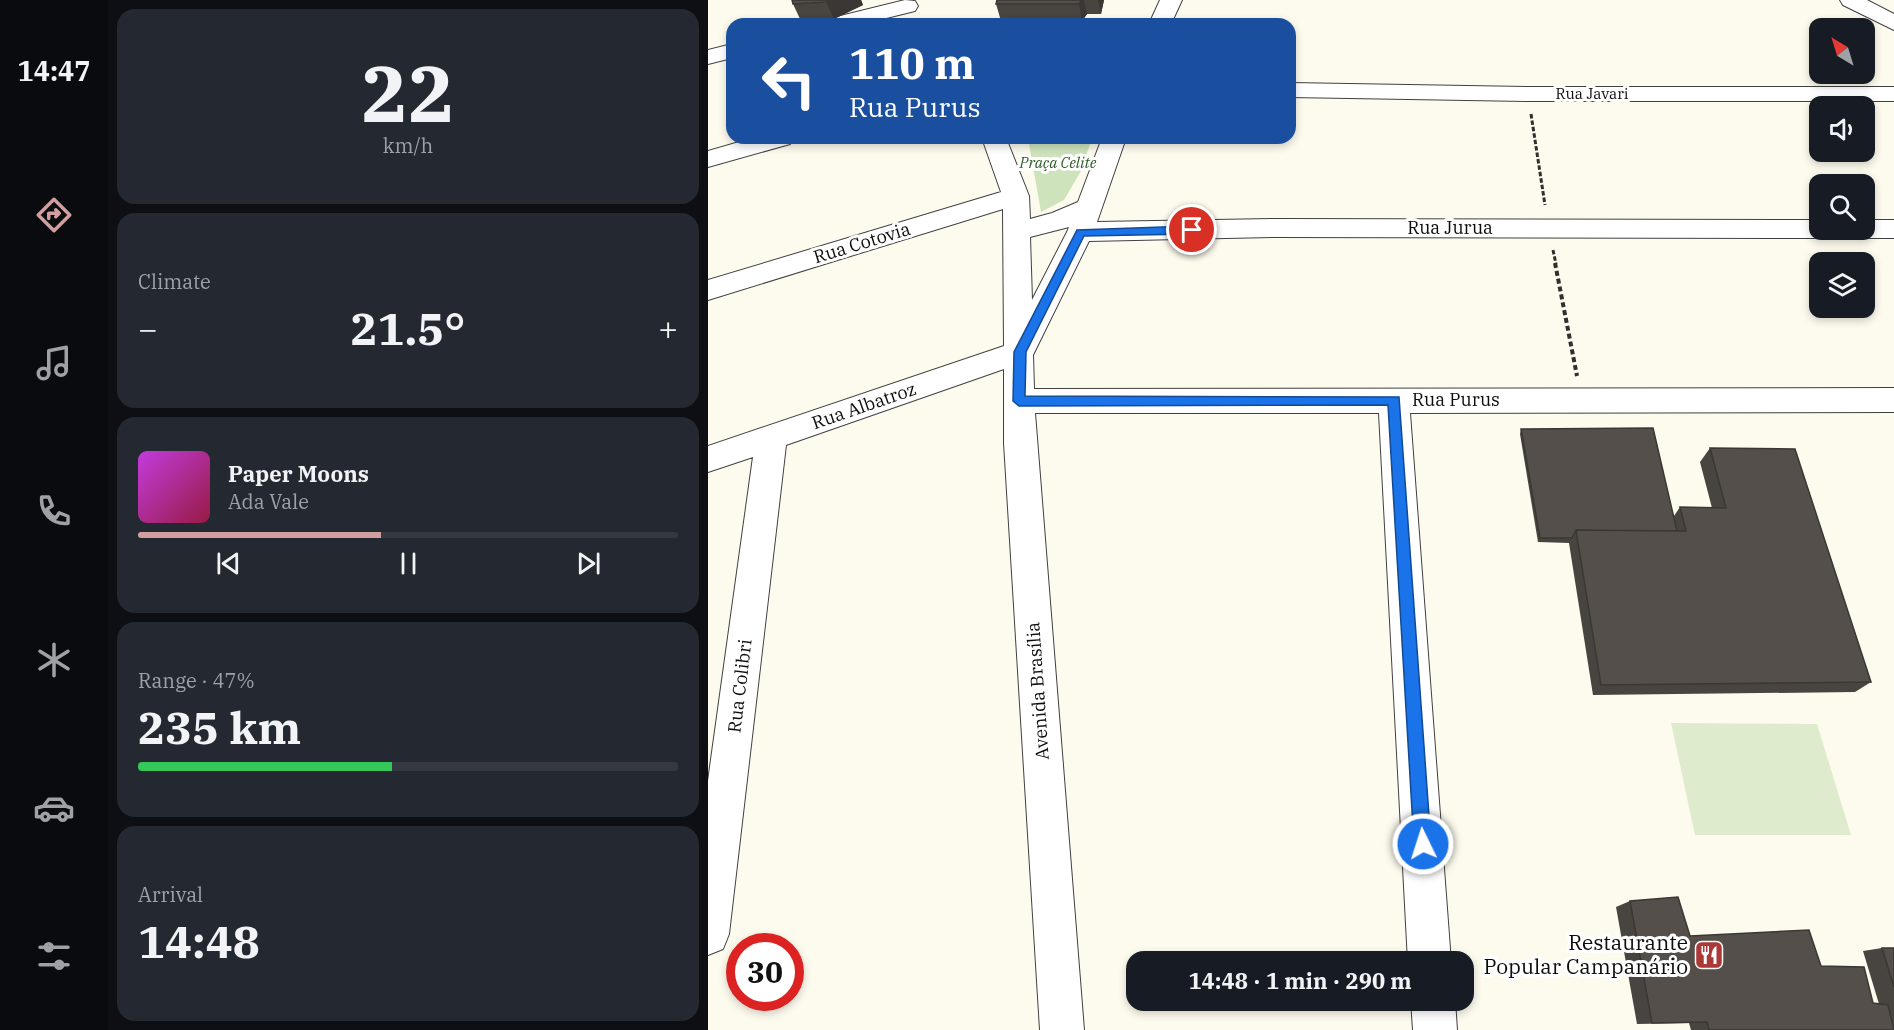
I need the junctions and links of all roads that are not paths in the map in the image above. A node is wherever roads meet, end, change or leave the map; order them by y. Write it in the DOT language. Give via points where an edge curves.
graph roads {
  1 [pos="1171,0"];
  2 [pos="1851,0"];
  3 [pos="903,3"];
  4 [pos="855,18"];
  5 [pos="917,18"];
  6 [pos="1163,18"];
  7 [pos="1894,23"];
  8 [pos="726,52"];
  9 [pos="708,57"];
  10 [pos="1296,90"];
  11 [pos="1894,93"];
  12 [pos="760,144"];
  13 [pos="996,144"];
  14 [pos="1112,144"];
  15 [pos="708,159"];
  16 [pos="1016,196"];
  17 [pos="1084,220"];
  18 [pos="1809,229"];
  19 [pos="1875,229"];
  20 [pos="1894,229"];
  21 [pos="1017,230"];
  22 [pos="708,290"];
  23 [pos="1020,352"];
  24 [pos="1394,400"];
  25 [pos="1894,400"];
  26 [pos="1019,401"];
  27 [pos="771,438"];
  28 [pos="708,459"];
  29 [pos="708,934"];
  30 [pos="1429,951"];
  31 [pos="1434,1011"];
  32 [pos="1062,1030"];
  33 [pos="1435,1030"];
  1 -- 6 [label="street"];
  2 -- 7 [label="street"];
  3 -- 4 [label="street"];
  3 -- 5 [label="street"];
  8 -- 9 [label="street"];
  10 -- 11 [label="street, Rua Javari"];
  12 -- 15 [label="street"];
  13 -- 16 [label="street, Avenida Brasília"];
  14 -- 17 [label="street, Avenida Brasília"];
  16 -- 21 [label="street, Avenida Brasília"];
  16 -- 22 [label="street, Rua Cotovia"];
  17 -- 18 [label="street, Rua Jurua" via="1275,228"];
  17 -- 21 [label="street"];
  17 -- 23 [label="street, Avenida Brasília"];
  19 -- 20 [label="street"];
  21 -- 23 [label="street, Avenida Brasília"];
  23 -- 26 [label="street, Avenida Brasília"];
  23 -- 27 [label="street, Rua Albatroz"];
  24 -- 25 [label="street, Rua Purus"];
  24 -- 26 [label="street, Rua Purus"];
  24 -- 30 [label="street"];
  26 -- 32 [label="street, Avenida Brasília"];
  27 -- 28 [label="street, Rua Albatroz"];
  27 -- 29 [label="street, Rua Colibri"];
  31 -- 33 [label="street"];
}
